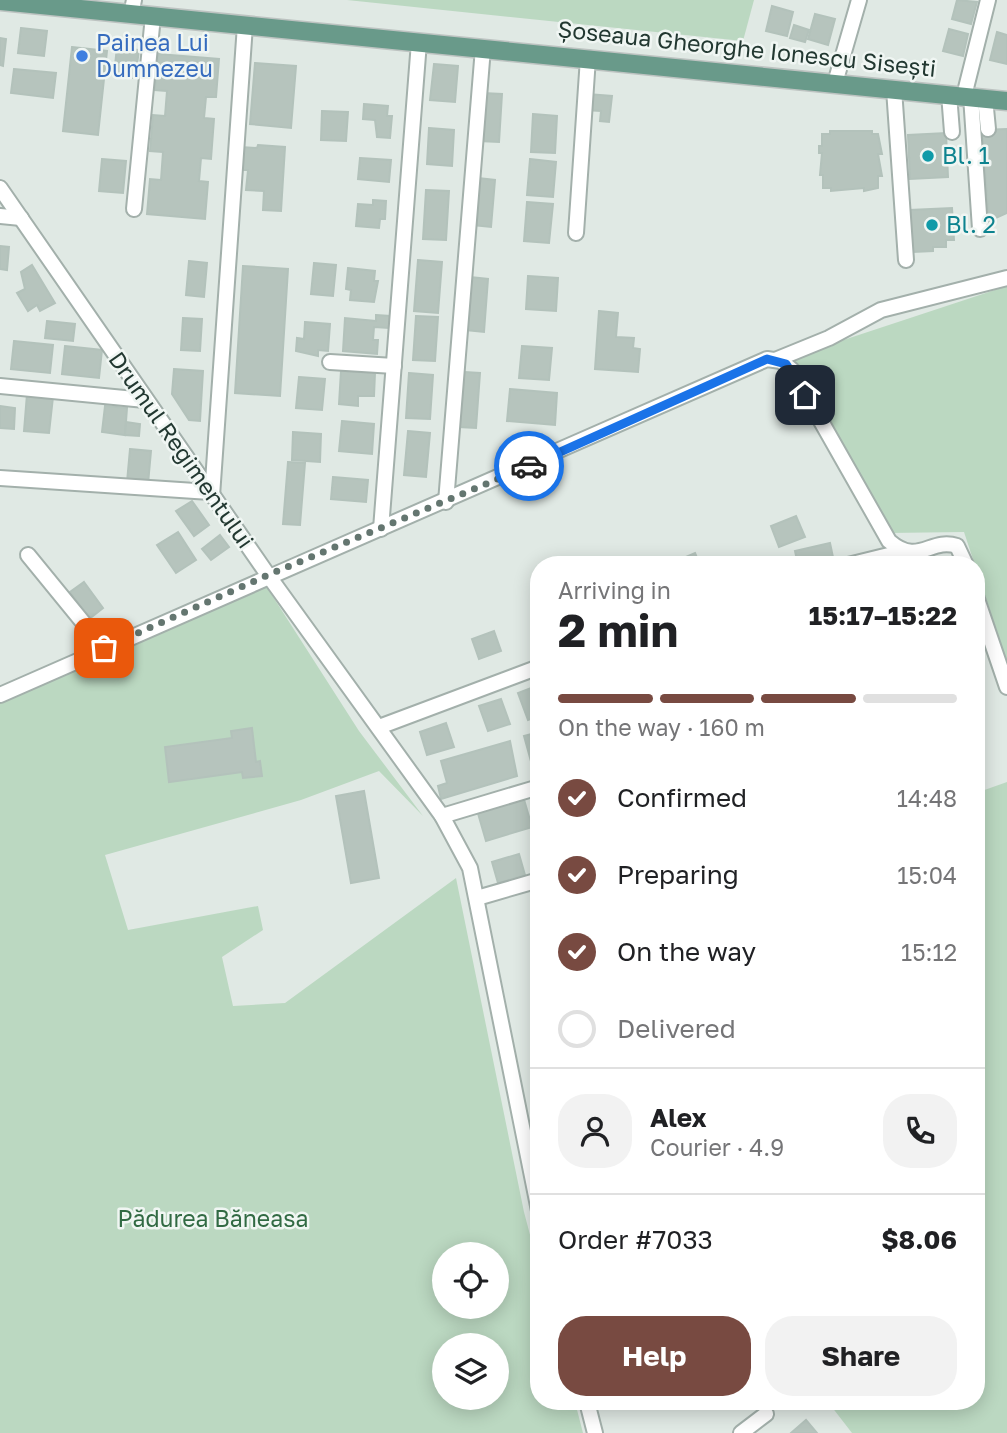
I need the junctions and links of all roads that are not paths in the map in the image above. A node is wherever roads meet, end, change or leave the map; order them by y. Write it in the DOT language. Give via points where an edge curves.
graph roads {
  1 [pos="859,0"];
  2 [pos="988,0"];
  3 [pos="0,1"];
  4 [pos="31,2"];
  5 [pos="133,7"];
  6 [pos="153,16"];
  7 [pos="245,25"];
  8 [pos="419,42"];
  9 [pos="483,48"];
  10 [pos="587,58"];
  11 [pos="835,83"];
  12 [pos="894,89"];
  13 [pos="967,96"];
  14 [pos="1007,101"];
  15 [pos="988,129"];
  16 [pos="952,132"];
  17 [pos="0,188"];
  18 [pos="134,209"];
  19 [pos="0,216"];
  20 [pos="21,218"];
  21 [pos="980,229"];
  22 [pos="576,233"];
  23 [pos="906,260"];
  24 [pos="1007,278"];
  25 [pos="775,360"];
  26 [pos="330,362"];
  27 [pos="394,366"];
  28 [pos="0,386"];
  29 [pos="145,400"];
  30 [pos="0,478"];
  31 [pos="211,494"];
  32 [pos="446,502"];
  33 [pos="381,529"];
  34 [pos="901,552"];
  35 [pos="28,555"];
  36 [pos="885,556"];
  37 [pos="962,556"];
  38 [pos="268,575"];
  39 [pos="985,622"];
  40 [pos="104,648"];
  41 [pos="530,670"];
  42 [pos="1007,687"];
  43 [pos="0,695"];
  44 [pos="379,727"];
  45 [pos="530,790"];
  46 [pos="442,816"];
  47 [pos="530,883"];
  48 [pos="477,898"];
  49 [pos="530,1162"];
  50 [pos="589,1410"];
  51 [pos="766,1414"];
  52 [pos="595,1433"];
  53 [pos="741,1433"];
  1 -- 11 [label="street"];
  2 -- 13 [label="street"];
  3 -- 4 [label="main road, Șoseaua Gheorghe Ionescu Sisești"];
  4 -- 5 [label="main road, Șoseaua Gheorghe Ionescu Sisești"];
  5 -- 6 [label="main road, Șoseaua Gheorghe Ionescu Sisești"];
  6 -- 7 [label="main road, Șoseaua Gheorghe Ionescu Sisești"];
  6 -- 18 [label="street"];
  7 -- 8 [label="main road, Șoseaua Gheorghe Ionescu Sisești"];
  7 -- 31 [label="street"];
  8 -- 9 [label="main road, Șoseaua Gheorghe Ionescu Sisești"];
  8 -- 27 [label="street"];
  9 -- 10 [label="main road, Șoseaua Gheorghe Ionescu Sisești"];
  9 -- 32 [label="street"];
  10 -- 11 [label="main road, Șoseaua Gheorghe Ionescu Sisești"];
  10 -- 22 [label="street"];
  11 -- 12 [label="main road, Șoseaua Gheorghe Ionescu Sisești"];
  12 -- 13 [label="main road, Șoseaua Gheorghe Ionescu Sisești"];
  12 -- 23 [label="street"];
  13 -- 14 [label="main road, Șoseaua Gheorghe Ionescu Sisești"];
  13 -- 15 [label="street"];
  13 -- 16 [label="street"];
  13 -- 21 [label="street"];
  17 -- 20 [label="street, Drumul Regimentului"];
  19 -- 20 [label="street"];
  20 -- 29 [label="street, Drumul Regimentului"];
  24 -- 25 [label="street" via="881,310"];
  25 -- 32 [label="street" via="753,364"];
  25 -- 34 [label="street" via="792,370 880,528"];
  26 -- 27 [label="street"];
  27 -- 33 [label="street"];
  28 -- 29 [label="street"];
  29 -- 31 [label="street, Drumul Regimentului"];
  30 -- 31 [label="street"];
  31 -- 38 [label="street, Drumul Regimentului"];
  32 -- 33 [label="street"];
  33 -- 38 [label="street"];
  34 -- 36 [label="street"];
  34 -- 37 [label="street" via="950,544 957,546"];
  35 -- 40 [label="street"];
  38 -- 40 [label="street"];
  38 -- 44 [label="street, Drumul Regimentului"];
  39 -- 42 [label="street"];
  40 -- 43 [label="street"];
  41 -- 44 [label="street"];
  44 -- 46 [label="street, Drumul Regimentului"];
  45 -- 46 [label="street"];
  46 -- 48 [label="street, Drumul Regimentului" via="470,869"];
  47 -- 48 [label="street"];
  48 -- 49 [label="street, Drumul Regimentului"];
  50 -- 52 [label="street"];
  51 -- 53 [label="street"];
}
